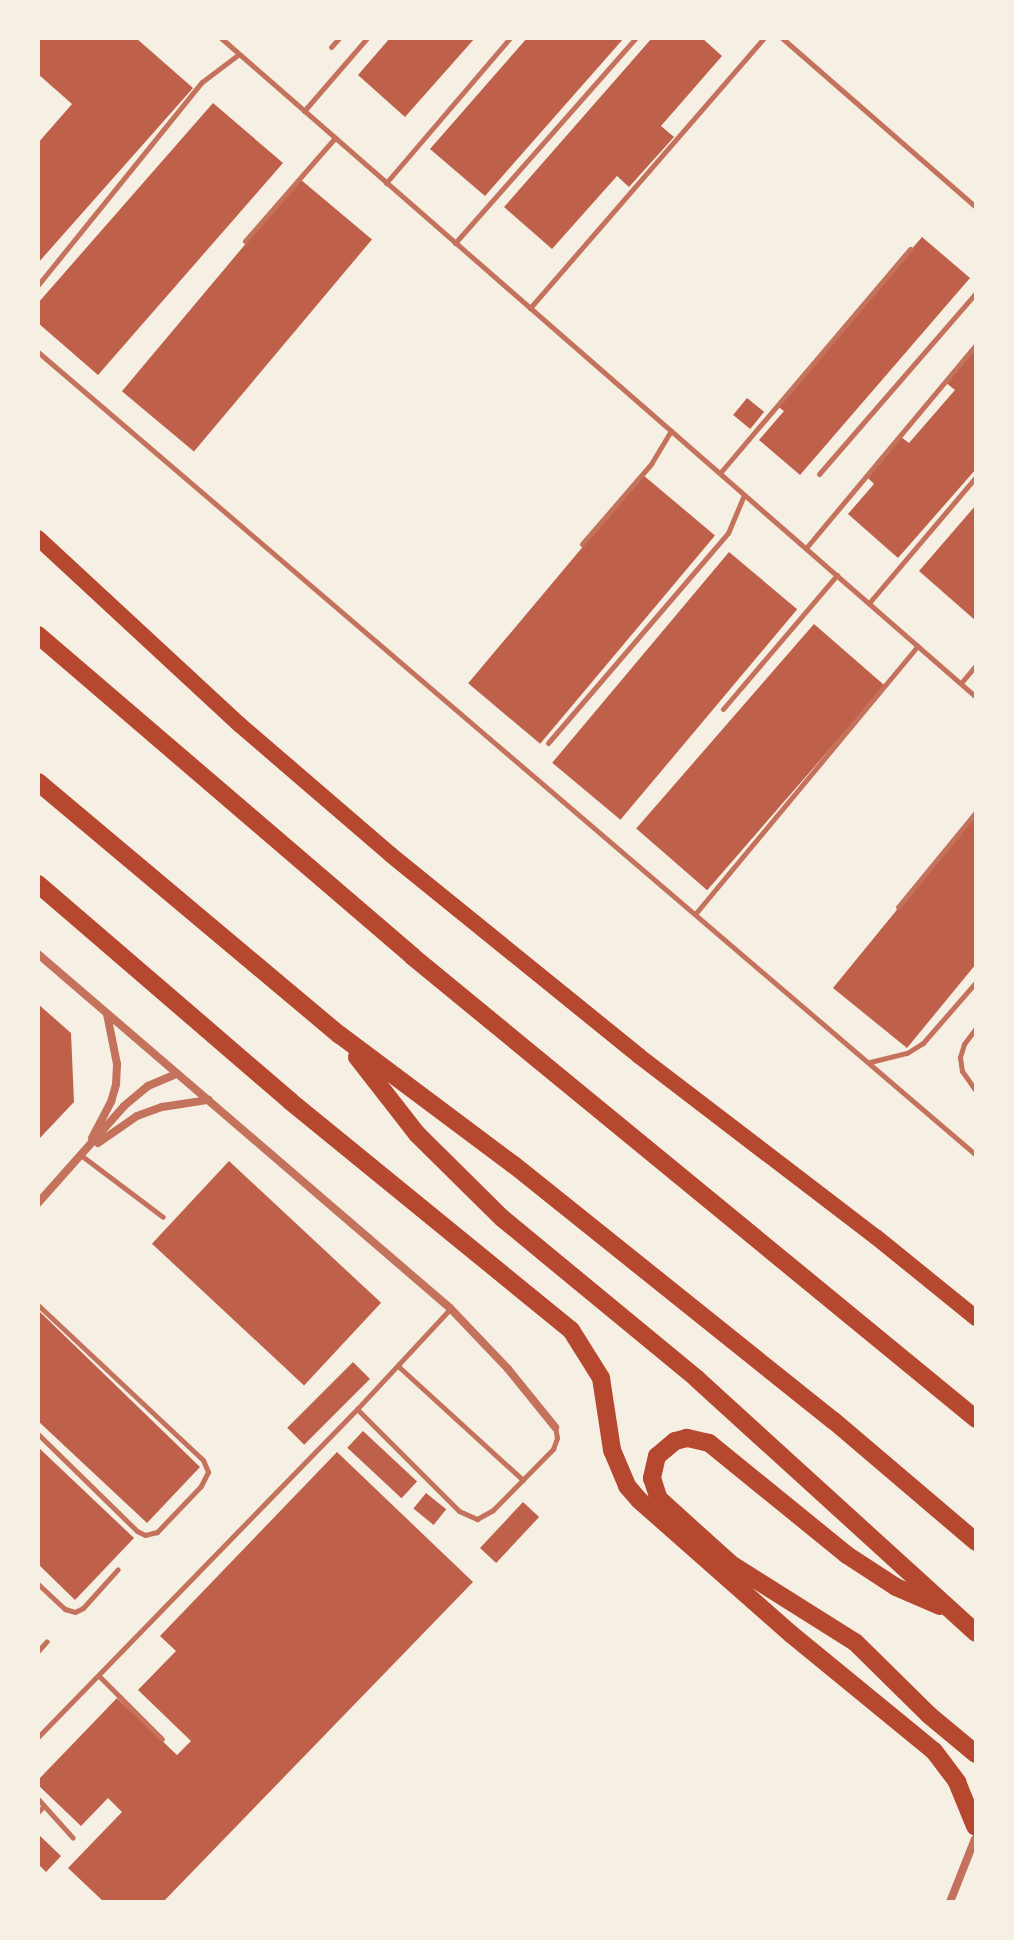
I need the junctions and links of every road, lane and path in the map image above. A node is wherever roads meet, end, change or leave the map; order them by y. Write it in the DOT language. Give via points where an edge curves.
graph roads {
  1 [pos="221,38"];
  2 [pos="339,38"];
  3 [pos="367,38"];
  4 [pos="510,38"];
  5 [pos="636,38"];
  6 [pos="764,38"];
  7 [pos="782,38"];
  8 [pos="331,47"];
  9 [pos="239,54"];
  10 [pos="304,111"];
  11 [pos="335,138"];
  12 [pos="386,183"];
  13 [pos="976,207"];
  14 [pos="245,241"];
  15 [pos="455,243"];
  16 [pos="910,249"];
  17 [pos="38,285"];
  18 [pos="976,293"];
  19 [pos="530,308"];
  20 [pos="976,345"];
  21 [pos="38,352"];
  22 [pos="671,431"];
  23 [pos="720,473"];
  24 [pos="819,474"];
  25 [pos="976,477"];
  26 [pos="744,495"];
  27 [pos="38,538"];
  28 [pos="582,544"];
  29 [pos="806,548"];
  30 [pos="837,575"];
  31 [pos="869,603"];
  32 [pos="38,635"];
  33 [pos="918,646"];
  34 [pos="976,665"];
  35 [pos="963,685"];
  36 [pos="976,696"];
  37 [pos="723,709"];
  38 [pos="548,743"];
  39 [pos="38,782"];
  40 [pos="976,812"];
  41 [pos="38,884"];
  42 [pos="898,907"];
  43 [pos="696,913"];
  44 [pos="38,954"];
  45 [pos="976,982"];
  46 [pos="107,1013"];
  47 [pos="976,1028"];
  48 [pos="340,1035"];
  49 [pos="870,1062"];
  50 [pos="176,1074"];
  51 [pos="976,1091"];
  52 [pos="208,1100"];
  53 [pos="976,1155"];
  54 [pos="82,1156"];
  55 [pos="38,1203"];
  56 [pos="163,1217"];
  57 [pos="38,1305"];
  58 [pos="450,1308"];
  59 [pos="976,1318"];
  60 [pos="398,1366"];
  61 [pos="357,1409"];
  62 [pos="976,1419"];
  63 [pos="555,1427"];
  64 [pos="38,1434"];
  65 [pos="523,1480"];
  66 [pos="976,1542"];
  67 [pos="118,1569"];
  68 [pos="38,1584"];
  69 [pos="952,1611"];
  70 [pos="976,1633"];
  71 [pos="47,1641"];
  72 [pos="38,1651"];
  73 [pos="99,1676"];
  74 [pos="38,1737"];
  75 [pos="162,1739"];
  76 [pos="976,1754"];
  77 [pos="38,1799"];
  78 [pos="44,1806"];
  79 [pos="38,1812"];
  80 [pos="975,1834"];
  81 [pos="73,1838"];
  82 [pos="950,1902"];
  1 -- 9 [label="lane"];
  2 -- 8 [label="lane"];
  3 -- 10 [label="lane"];
  4 -- 12 [label="lane"];
  5 -- 15 [label="lane"];
  6 -- 19 [label="lane"];
  7 -- 13 [label="lane"];
  9 -- 10 [label="lane"];
  9 -- 17 [label="lane" via="202,82"];
  10 -- 11 [label="lane"];
  11 -- 12 [label="lane"];
  11 -- 14 [label="lane"];
  12 -- 15 [label="lane"];
  15 -- 19 [label="lane"];
  16 -- 23 [label="lane"];
  18 -- 24 [label="lane"];
  19 -- 22 [label="lane"];
  20 -- 29 [label="lane"];
  21 -- 43 [label="lane"];
  22 -- 23 [label="lane"];
  22 -- 28 [label="lane" via="651,464"];
  23 -- 26 [label="lane"];
  25 -- 31 [label="lane"];
  26 -- 29 [label="lane"];
  26 -- 38 [label="lane" via="728,533"];
  27 -- 59 [label="main road" via="240,725 391,855 627,1047"];
  29 -- 30 [label="lane"];
  30 -- 31 [label="lane"];
  30 -- 37 [label="lane"];
  31 -- 33 [label="lane"];
  32 -- 62 [label="highway" via="400,946"];
  33 -- 35 [label="lane"];
  33 -- 43 [label="lane"];
  34 -- 35 [label="lane"];
  35 -- 36 [label="lane"];
  39 -- 48 [label="highway"];
  40 -- 42 [label="lane"];
  41 -- 80 [label="highway" via="243,1062 571,1330 601,1378 612,1450 627,1486 780,1624 934,1751 957,1782"];
  43 -- 49 [label="lane"];
  44 -- 46 [label="street"];
  45 -- 49 [label="lane" via="923,1043 889,1060"];
  46 -- 50 [label="street"];
  46 -- 54 [label="street" via="116,1084"];
  47 -- 51 [label="lane" via="960,1057 962,1071"];
  48 -- 66 [label="highway" via="526,1175 834,1421"];
  48 -- 69 [label="highway" via="417,1134 469,1187 697,1379"];
  49 -- 53 [label="lane"];
  50 -- 52 [label="street"];
  50 -- 54 [label="street" via="136,1094"];
  52 -- 54 [label="street" via="137,1116"];
  52 -- 58 [label="street"];
  54 -- 55 [label="street"];
  54 -- 56 [label="lane"];
  57 -- 64 [label="lane" via="203,1460 208,1472 157,1532 145,1535"];
  58 -- 60 [label="lane"];
  58 -- 63 [label="street"];
  60 -- 61 [label="lane"];
  60 -- 65 [label="lane"];
  61 -- 65 [label="lane" via="467,1516 486,1516"];
  61 -- 73 [label="lane"];
  63 -- 65 [label="lane" via="553,1449"];
  67 -- 68 [label="lane" via="75,1612"];
  69 -- 70 [label="highway"];
  69 -- 76 [label="highway" via="870,1571 709,1443 675,1441 657,1456 652,1478 659,1499 731,1564 855,1642"];
  71 -- 72 [label="lane"];
  73 -- 74 [label="lane"];
  73 -- 75 [label="lane"];
  77 -- 78 [label="lane"];
  78 -- 79 [label="lane"];
  78 -- 81 [label="lane"];
  80 -- 82 [label="street"];
}
